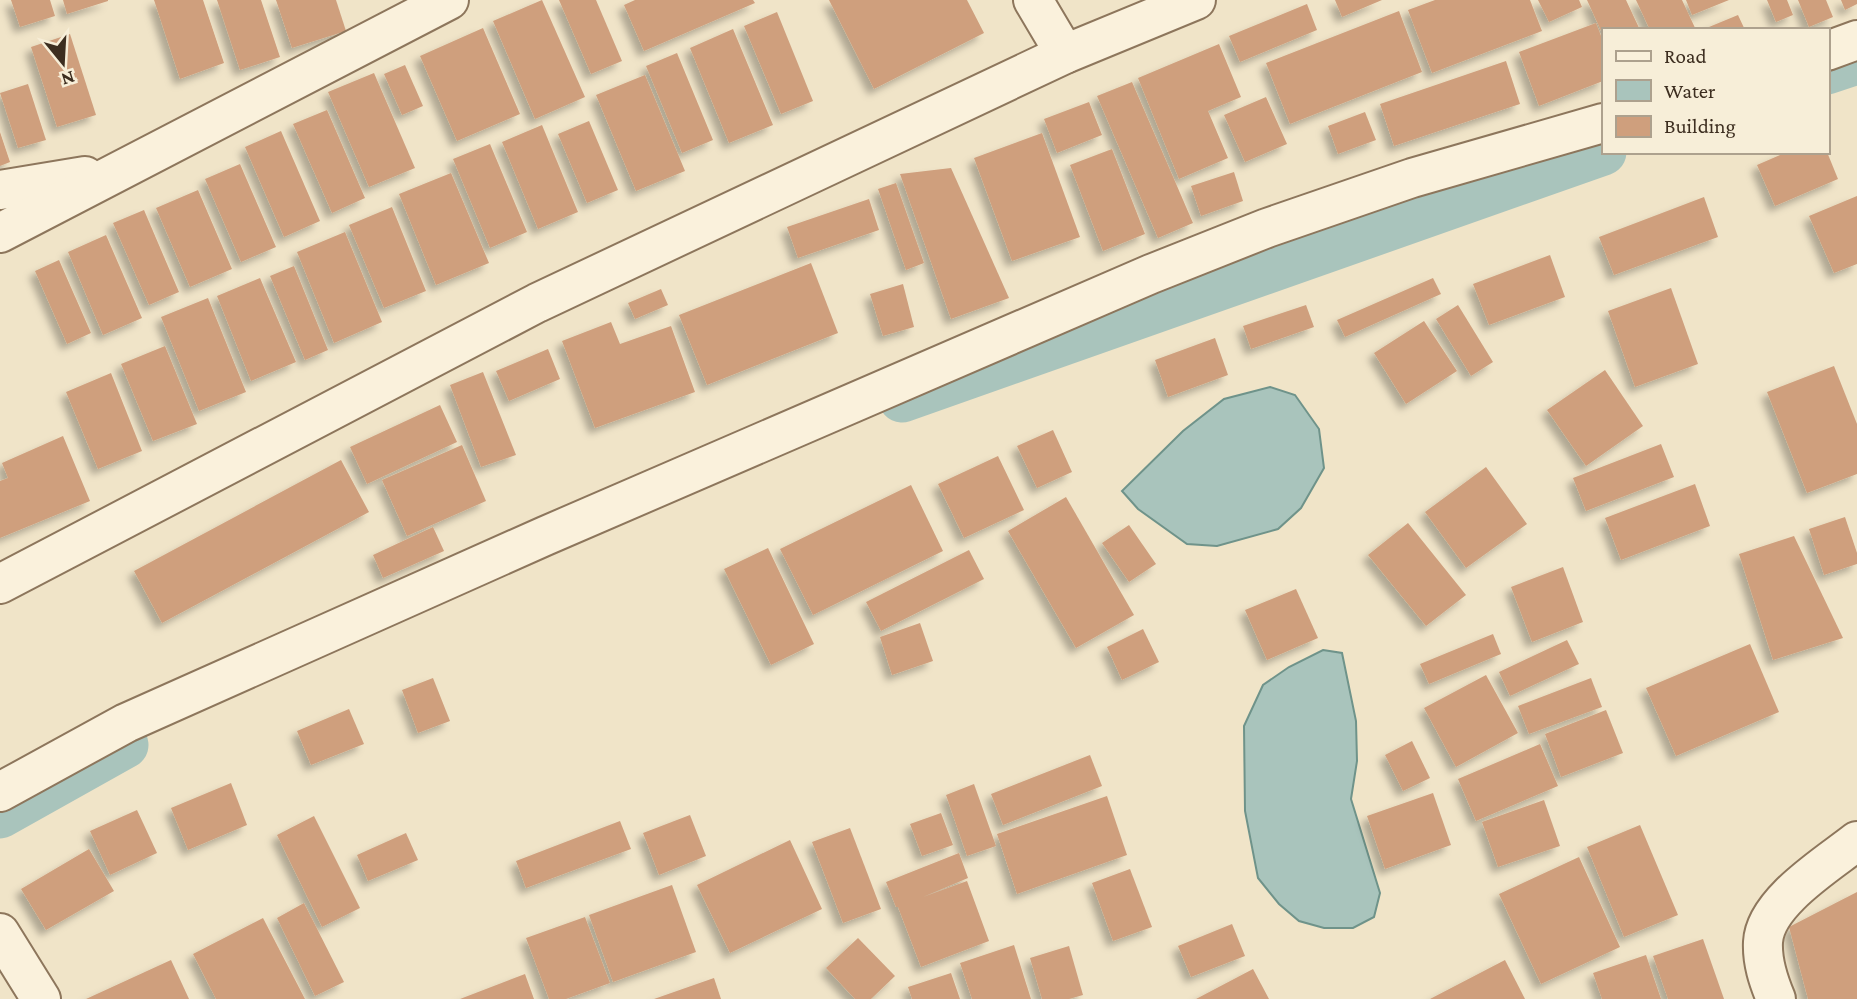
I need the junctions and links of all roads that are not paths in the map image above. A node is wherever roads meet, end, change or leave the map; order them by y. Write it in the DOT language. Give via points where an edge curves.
graph roads {
  1 [pos="449,0"];
  2 [pos="1033,0"];
  3 [pos="1196,0"];
  4 [pos="1857,40"];
  5 [pos="1829,50"];
  6 [pos="1065,54"];
  7 [pos="1602,123"];
  8 [pos="115,172"];
  9 [pos="0,190"];
  10 [pos="0,233"];
  11 [pos="0,584"];
  12 [pos="0,792"];
  13 [pos="1857,841"];
  14 [pos="0,933"];
  15 [pos="41,999"];
  16 [pos="1776,999"];
  1 -- 8 [label="street"];
  2 -- 6 [label="street"];
  3 -- 6 [label="street"];
  4 -- 5 [label="street"];
  6 -- 11 [label="street" via="537,303"];
  7 -- 12 [label="street" via="1412,178 1151,274 138,718"];
  8 -- 9 [label="street"];
  8 -- 10 [label="street"];
  13 -- 16 [label="street" via="1774,913 1763,939 1766,976"];
  14 -- 15 [label="street"];
}
